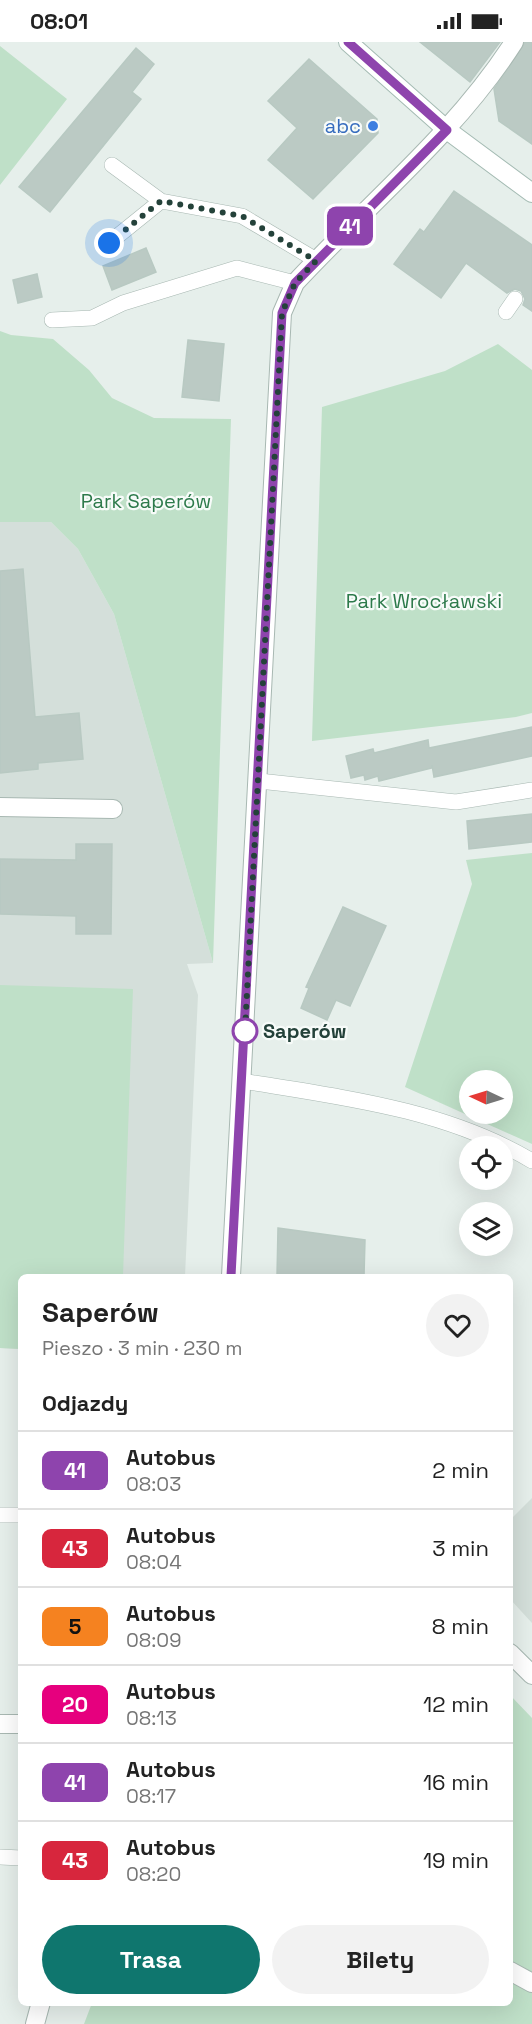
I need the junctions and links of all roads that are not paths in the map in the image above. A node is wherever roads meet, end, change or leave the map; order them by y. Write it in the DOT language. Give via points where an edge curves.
graph roads {
  1 [pos="348,42"];
  2 [pos="514,42"];
  3 [pos="447,130"];
  4 [pos="112,165"];
  5 [pos="532,193"];
  6 [pos="161,201"];
  7 [pos="109,243"];
  8 [pos="316,261"];
  9 [pos="295,283"];
  10 [pos="52,321"];
  11 [pos="259,781"];
  12 [pos="532,789"];
  13 [pos="0,807"];
  14 [pos="113,809"];
  15 [pos="242,1081"];
  16 [pos="532,1161"];
  17 [pos="231,1274"];
  18 [pos="0,1515"];
  19 [pos="18,1515"];
  20 [pos="513,1656"];
  21 [pos="532,1675"];
  22 [pos="0,1724"];
  23 [pos="18,1724"];
  24 [pos="0,1857"];
  25 [pos="18,1858"];
  26 [pos="513,1973"];
  27 [pos="532,1983"];
  28 [pos="40,2006"];
  29 [pos="35,2024"];
  1 -- 3 [label="street"];
  2 -- 3 [label="street" via="490,80"];
  3 -- 5 [label="street"];
  3 -- 8 [label="street"];
  4 -- 6 [label="lane"];
  6 -- 7 [label="lane"];
  6 -- 8 [label="lane" via="242,216"];
  8 -- 9 [label="street"];
  9 -- 10 [label="lane" via="237,268 123,303 92,318"];
  9 -- 11 [label="street" via="282,313"];
  11 -- 12 [label="lane" via="456,802"];
  11 -- 15 [label="street"];
  13 -- 14 [label="street"];
  15 -- 16 [label="lane" via="381,1105 467,1129"];
  15 -- 17 [label="street"];
  18 -- 19 [label="lane"];
  20 -- 21 [label="street"];
  22 -- 23 [label="street"];
  24 -- 25 [label="lane"];
  26 -- 27 [label="street"];
  28 -- 29 [label="street"];
}
